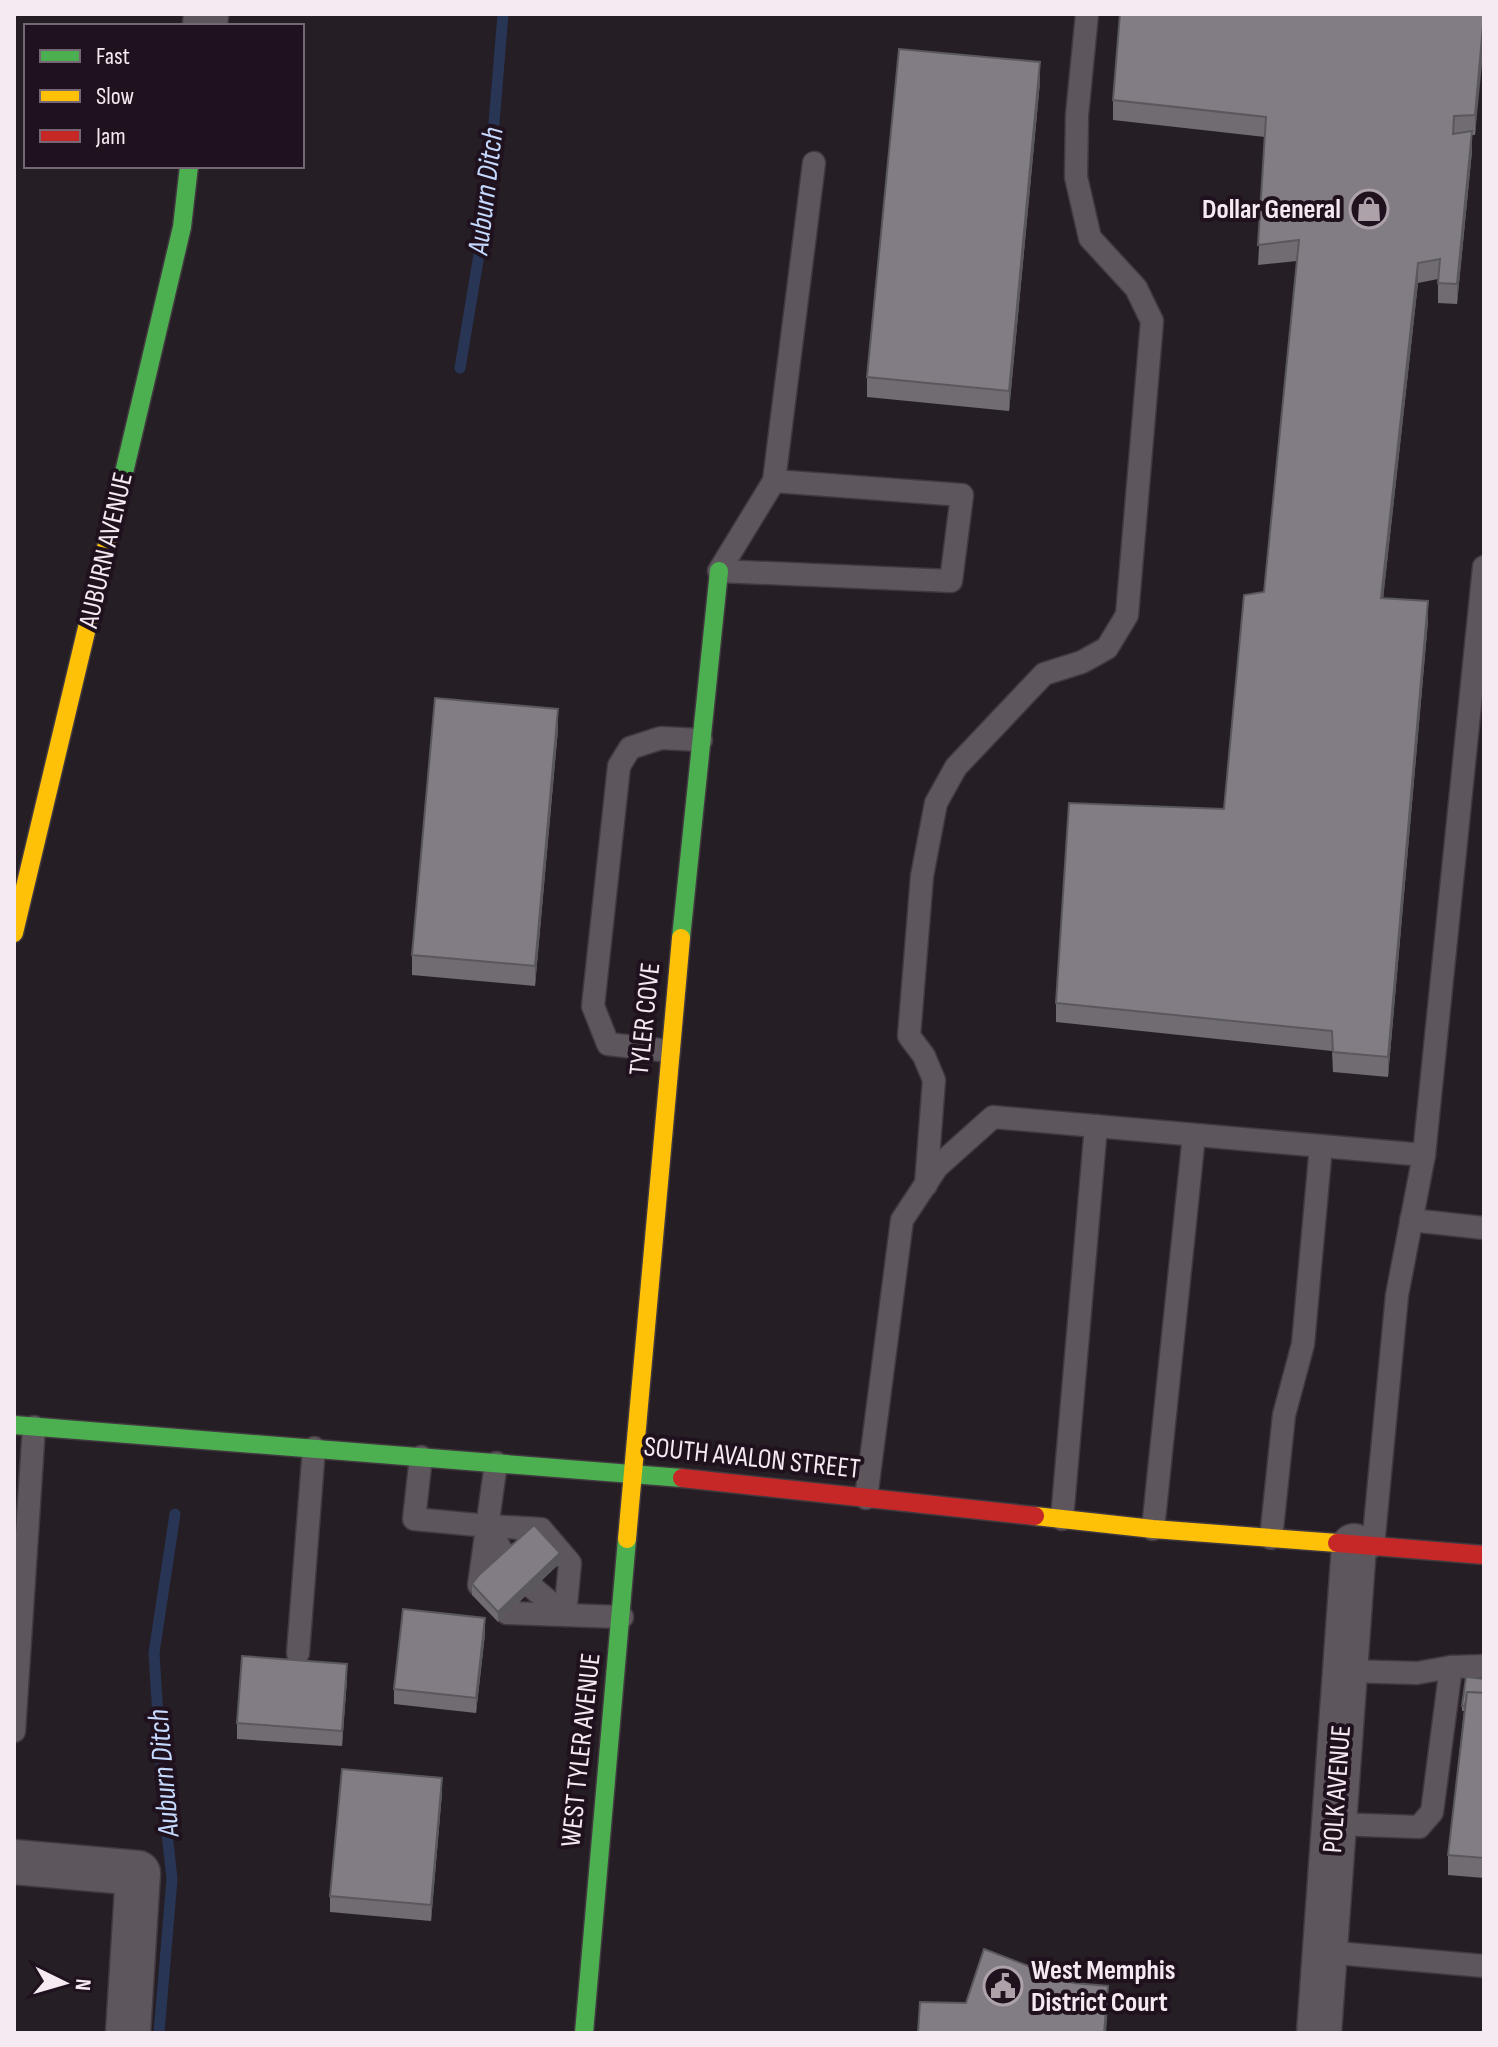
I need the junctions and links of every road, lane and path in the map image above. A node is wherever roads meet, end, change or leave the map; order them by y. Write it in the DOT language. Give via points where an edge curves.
graph roads {
  1 [pos="1087,14"];
  2 [pos="814,163"];
  3 [pos="189,168"];
  4 [pos="774,481"];
  5 [pos="1484,567"];
  6 [pos="719,571"];
  7 [pos="701,740"];
  8 [pos="25,848"];
  9 [pos="14,933"];
  10 [pos="669,1051"];
  11 [pos="1096,1126"];
  12 [pos="1194,1135"];
  13 [pos="1321,1146"];
  14 [pos="1424,1155"];
  15 [pos="926,1185"];
  16 [pos="1411,1220"];
  17 [pos="1484,1228"];
  18 [pos="24,1426"];
  19 [pos="314,1448"];
  20 [pos="421,1457"];
  21 [pos="496,1463"];
  22 [pos="631,1473"];
  23 [pos="866,1498"];
  24 [pos="1062,1519"];
  25 [pos="488,1526"];
  26 [pos="1153,1529"];
  27 [pos="1271,1538"];
  28 [pos="1364,1546"];
  29 [pos="1484,1555"];
  30 [pos="507,1561"];
  31 [pos="479,1585"];
  32 [pos="533,1588"];
  33 [pos="507,1613"];
  34 [pos="565,1615"];
  35 [pos="622,1617"];
  36 [pos="298,1653"];
  37 [pos="1484,1666"];
  38 [pos="1345,1671"];
  39 [pos="1450,1682"];
  40 [pos="1478,1692"];
  41 [pos="14,1731"];
  42 [pos="1334,1824"];
  43 [pos="14,1862"];
  44 [pos="1325,1952"];
  45 [pos="1484,1966"];
  46 [pos="128,2033"];
  47 [pos="584,2033"];
  48 [pos="1319,2033"];
  1 -- 15 [label="lane" via="1076,177 1090,238 1136,288 1152,321 1127,615 1107,648 1044,674 956,767 936,803 922,876 909,1036 934,1080"];
  2 -- 4 [label="lane"];
  3 -- 8 [label="street, AUBURN AVENUE" via="182,227"];
  4 -- 6 [label="lane"];
  4 -- 6 [label="lane" via="962,495 951,581"];
  5 -- 14 [label="lane"];
  6 -- 7 [label="street, TYLER COVE"];
  7 -- 10 [label="street, TYLER COVE"];
  7 -- 10 [label="lane" via="661,738 630,748 619,766 593,1006 608,1044"];
  8 -- 9 [label="street, AUBURN AVENUE"];
  10 -- 22 [label="street, TYLER COVE"];
  11 -- 12 [label="lane"];
  11 -- 15 [label="lane" via="993,1117 937,1167"];
  11 -- 24 [label="lane"];
  12 -- 13 [label="lane"];
  12 -- 26 [label="lane"];
  13 -- 14 [label="lane"];
  13 -- 27 [label="lane" via="1303,1344 1284,1415"];
  14 -- 16 [label="lane"];
  15 -- 23 [label="lane" via="902,1220"];
  16 -- 17 [label="lane"];
  16 -- 28 [label="lane"];
  18 -- 19 [label="street, SOUTH AVALON STREET"];
  18 -- 41 [label="lane"];
  19 -- 20 [label="street, SOUTH AVALON STREET"];
  19 -- 36 [label="lane"];
  20 -- 21 [label="street, SOUTH AVALON STREET"];
  20 -- 25 [label="lane" via="414,1519"];
  21 -- 22 [label="street, SOUTH AVALON STREET"];
  21 -- 25 [label="lane"];
  22 -- 23 [label="street, SOUTH AVALON STREET"];
  22 -- 35 [label="street, WEST TYLER AVENUE"];
  23 -- 24 [label="street, SOUTH AVALON STREET"];
  24 -- 26 [label="street, SOUTH AVALON STREET"];
  25 -- 30 [label="lane"];
  25 -- 31 [label="lane"];
  25 -- 34 [label="lane" via="541,1529 570,1563"];
  26 -- 27 [label="street, SOUTH AVALON STREET"];
  27 -- 28 [label="street, SOUTH AVALON STREET"];
  28 -- 29 [label="street, SOUTH AVALON STREET"];
  28 -- 38 [label="street, POLK AVENUE"];
  32 -- 34 [label="lane"];
  33 -- 34 [label="lane"];
  34 -- 35 [label="lane"];
  35 -- 47 [label="street, WEST TYLER AVENUE"];
  37 -- 39 [label="lane"];
  38 -- 39 [label="lane" via="1417,1673"];
  38 -- 42 [label="street, POLK AVENUE"];
  39 -- 40 [label="lane"];
  39 -- 42 [label="lane" via="1432,1812 1419,1827"];
  42 -- 44 [label="street, POLK AVENUE"];
  43 -- 46 [label="street" via="138,1873"];
  44 -- 45 [label="lane"];
  44 -- 48 [label="street, POLK AVENUE"];
}
